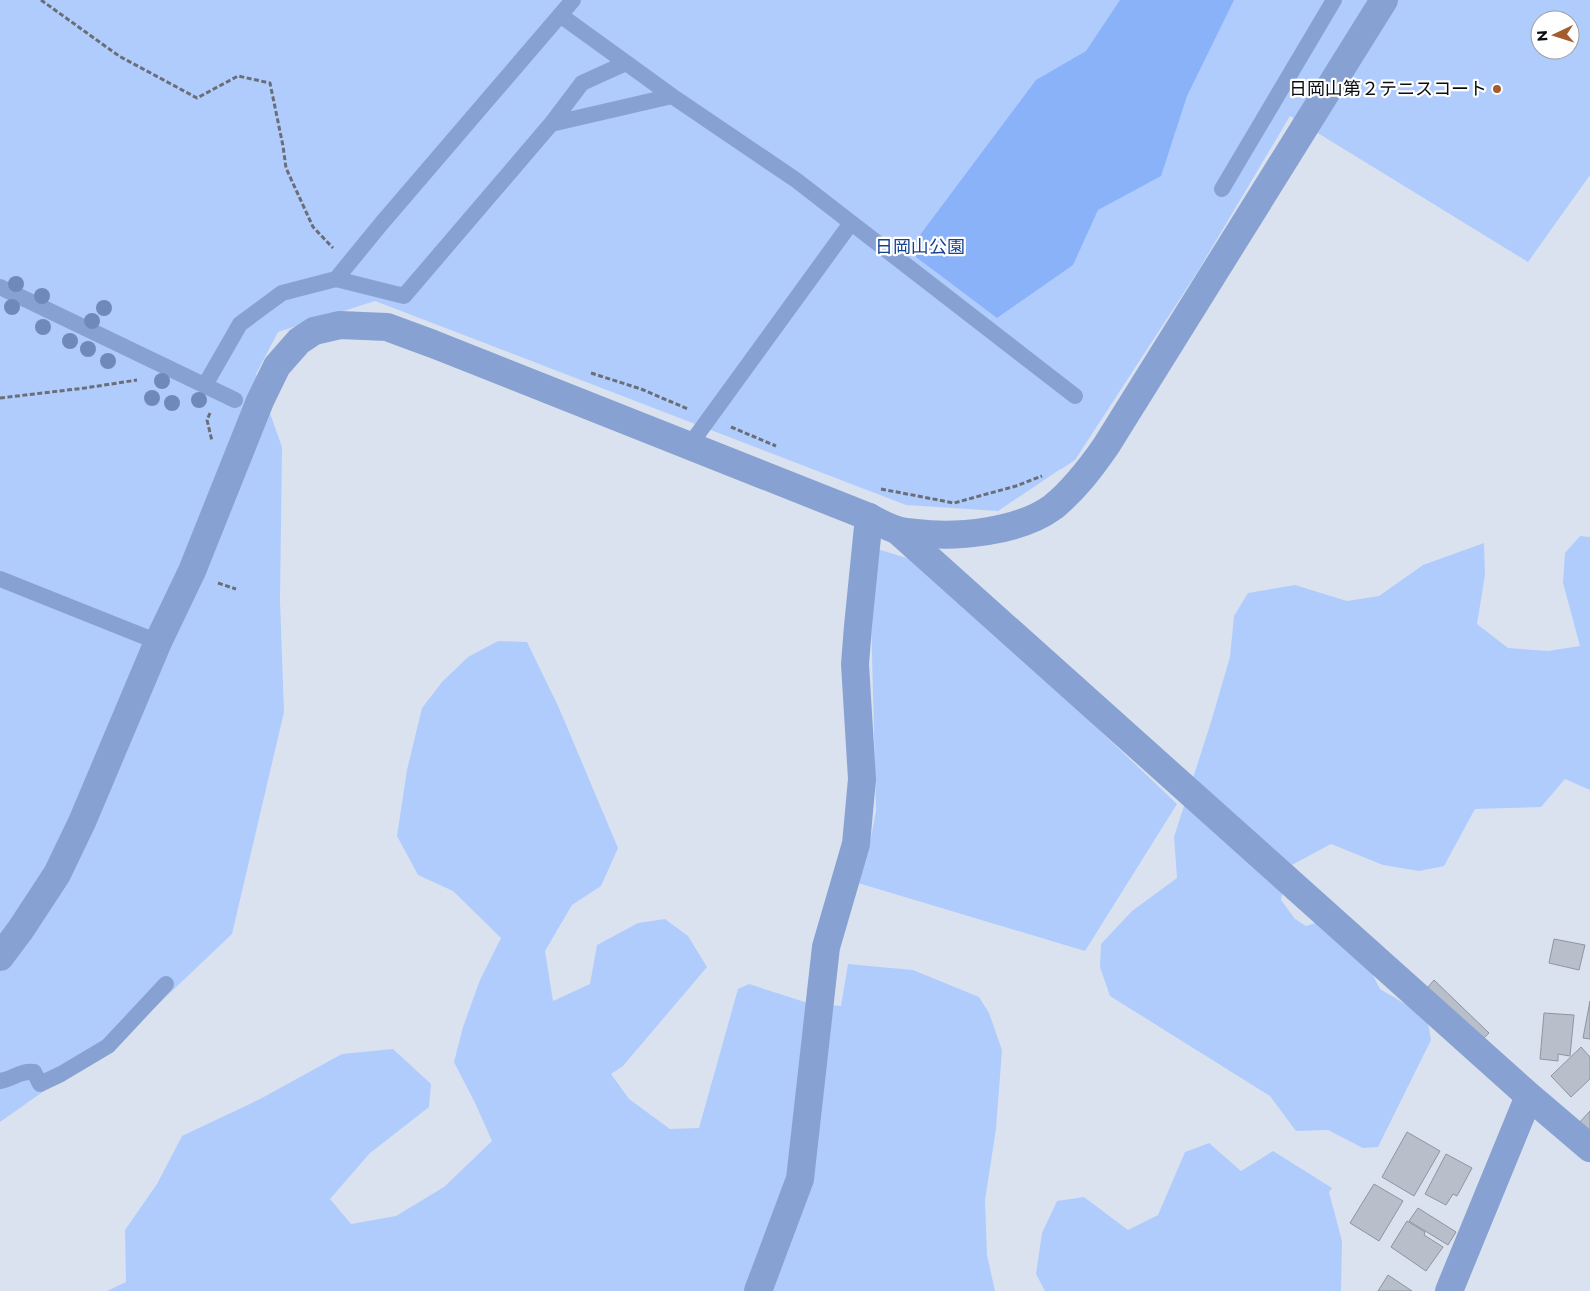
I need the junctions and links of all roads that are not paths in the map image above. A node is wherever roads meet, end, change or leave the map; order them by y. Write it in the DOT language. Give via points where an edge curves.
graph roads {
  1 [pos="573,0"];
  2 [pos="1334,0"];
  3 [pos="1384,0"];
  4 [pos="560,15"];
  5 [pos="626,63"];
  6 [pos="672,96"];
  7 [pos="551,124"];
  8 [pos="1222,189"];
  9 [pos="851,222"];
  10 [pos="336,280"];
  11 [pos="0,287"];
  12 [pos="205,385"];
  13 [pos="1075,396"];
  14 [pos="235,400"];
  15 [pos="689,446"];
  16 [pos="869,517"];
  17 [pos="898,531"];
  18 [pos="0,579"];
  19 [pos="158,642"];
  20 [pos="0,957"];
  21 [pos="166,984"];
  22 [pos="0,1081"];
  23 [pos="1528,1096"];
  24 [pos="1590,1148"];
  25 [pos="758,1291"];
  26 [pos="1449,1291"];
  1 -- 4 [label="lane"];
  2 -- 8 [label="lane"];
  3 -- 17 [label="street" via="1106,446 1082,479 1052,507 1024,522 976,533 937,536"];
  4 -- 5 [label="lane"];
  4 -- 10 [label="lane"];
  5 -- 6 [label="lane"];
  5 -- 7 [label="lane" via="582,83"];
  6 -- 7 [label="lane"];
  6 -- 9 [label="lane" via="796,180"];
  7 -- 10 [label="lane" via="404,296"];
  9 -- 13 [label="lane"];
  9 -- 15 [label="lane"];
  10 -- 12 [label="lane" via="282,294 240,324"];
  11 -- 12 [label="lane"];
  12 -- 14 [label="lane"];
  15 -- 16 [label="street"];
  15 -- 19 [label="street" via="387,328 340,326 314,331 299,341 277,366 192,571"];
  16 -- 17 [label="street"];
  16 -- 25 [label="street" via="855,664 862,778 856,844 826,947 800,1179"];
  17 -- 23 [label="street"];
  18 -- 19 [label="lane"];
  19 -- 20 [label="street" via="57,874"];
  21 -- 22 [label="lane" via="108,1046 61,1074 40,1084 34,1072 26,1071"];
  23 -- 24 [label="street"];
  23 -- 26 [label="street"];
}
